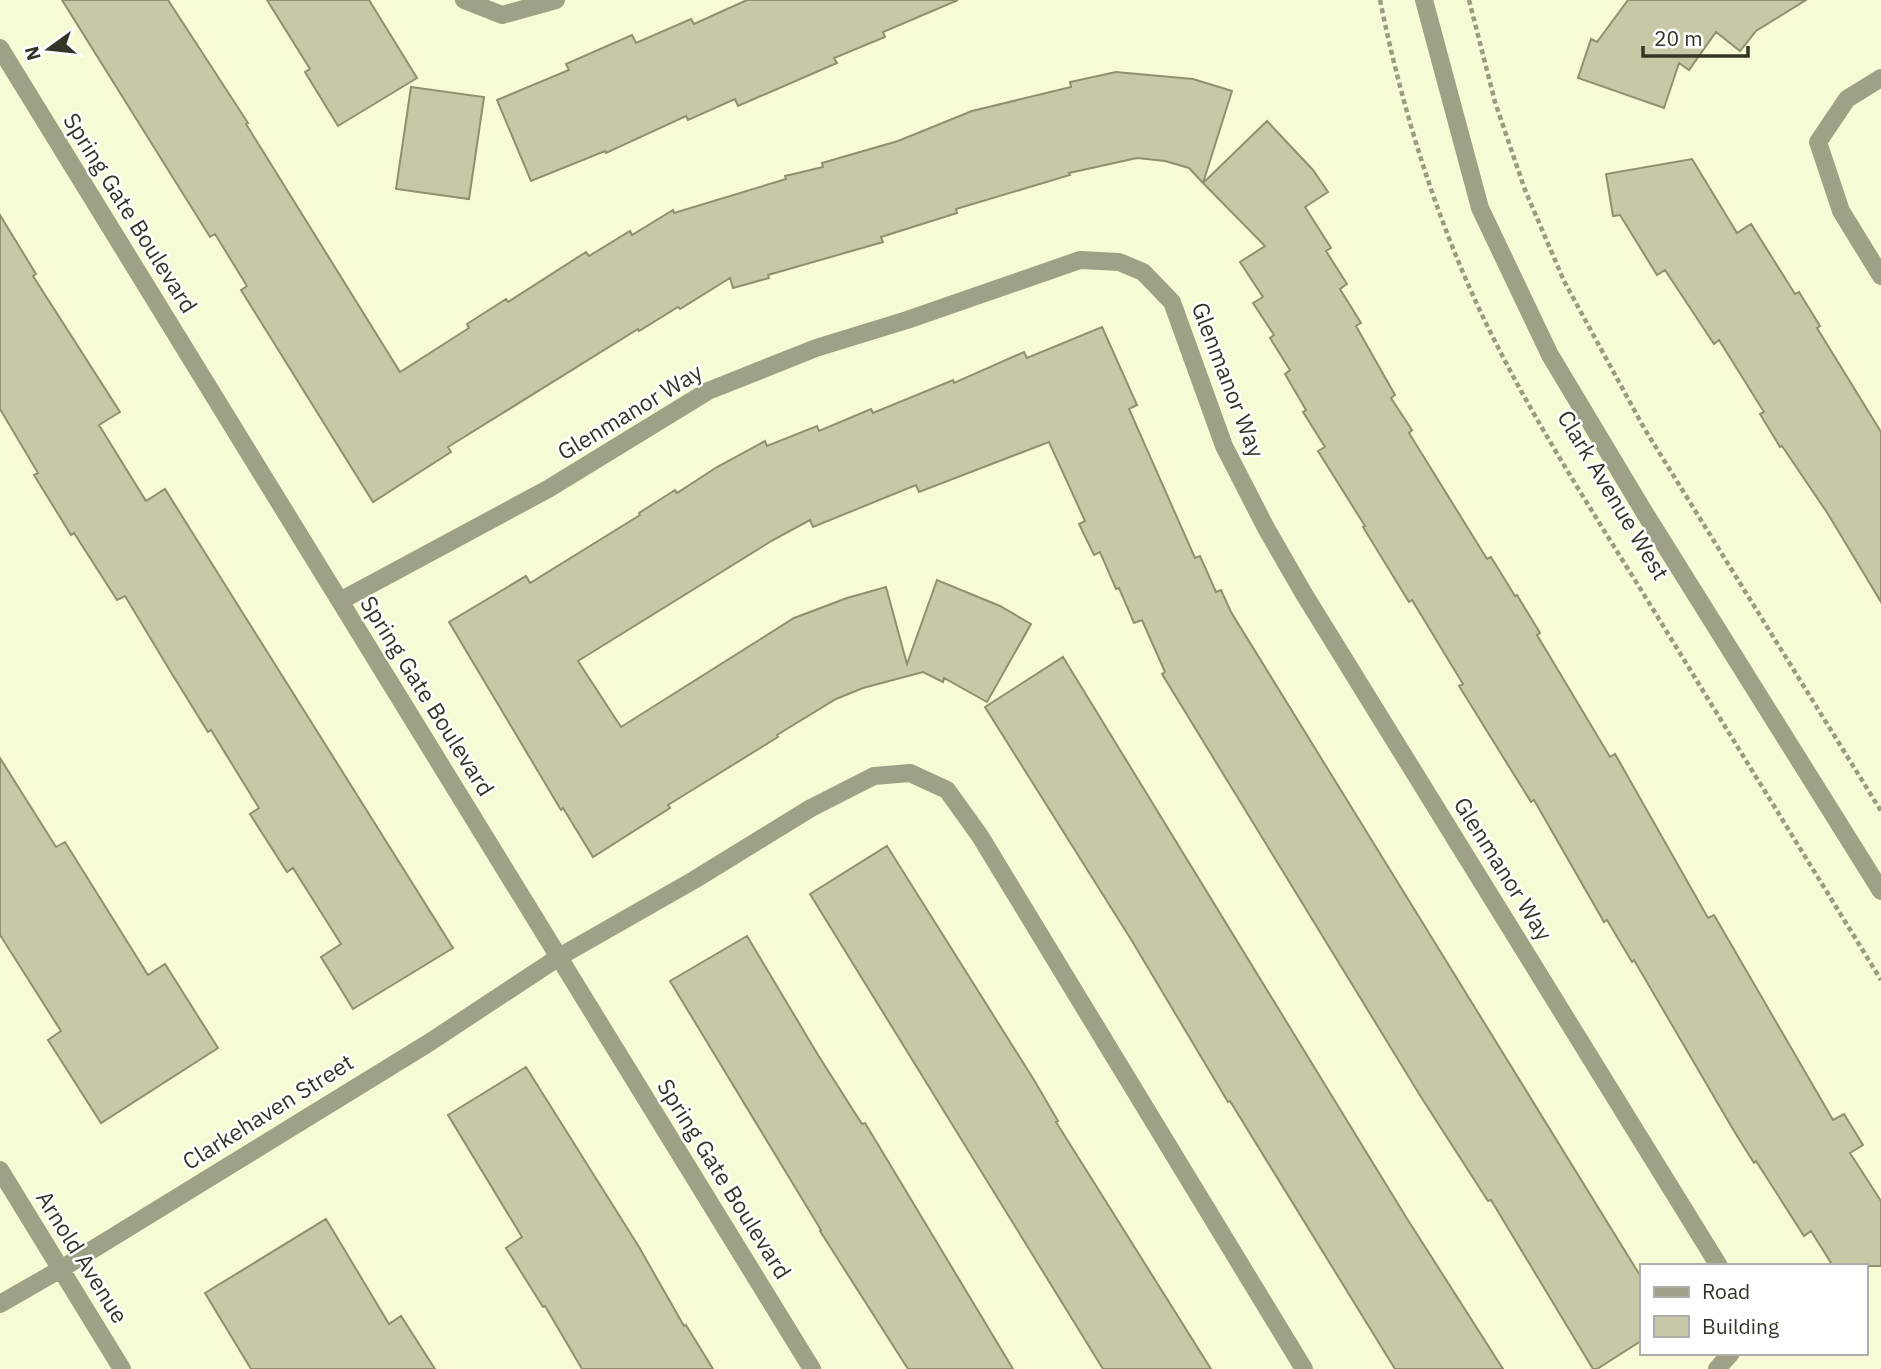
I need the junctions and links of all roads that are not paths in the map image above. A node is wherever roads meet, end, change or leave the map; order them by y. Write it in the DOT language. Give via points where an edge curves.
graph roads {
  1 [pos="464,0"];
  2 [pos="556,0"];
  3 [pos="1424,0"];
  4 [pos="0,48"];
  5 [pos="1881,78"];
  6 [pos="1881,276"];
  7 [pos="340,601"];
  8 [pos="1881,891"];
  9 [pos="559,957"];
  10 [pos="0,1170"];
  11 [pos="1718,1264"];
  12 [pos="61,1269"];
  13 [pos="0,1304"];
  14 [pos="1729,1355"];
  15 [pos="122,1369"];
  16 [pos="812,1369"];
  17 [pos="1304,1369"];
  18 [pos="1717,1369"];
  1 -- 2 [label="street" via="502,15"];
  3 -- 8 [label="street, Clark Avenue West" via="1480,208 1550,355"];
  4 -- 7 [label="street, Spring Gate Boulevard"];
  5 -- 6 [label="street" via="1847,99 1818,142 1841,211"];
  7 -- 9 [label="street, Spring Gate Boulevard"];
  7 -- 11 [label="street, Glenmanor Way" via="548,489 708,391 816,348 1080,260 1119,262 1143,272 1172,302 1224,446 1265,528"];
  9 -- 12 [label="street, Clarkehaven Street" via="427,1044"];
  9 -- 16 [label="street, Spring Gate Boulevard"];
  9 -- 17 [label="street" via="811,808 874,776 910,773 947,790 980,836"];
  10 -- 12 [label="street, Arnold Avenue"];
  12 -- 13 [label="street, Clarkehaven Street"];
  12 -- 15 [label="street, Arnold Avenue"];
  14 -- 18 [label="street"];
}
